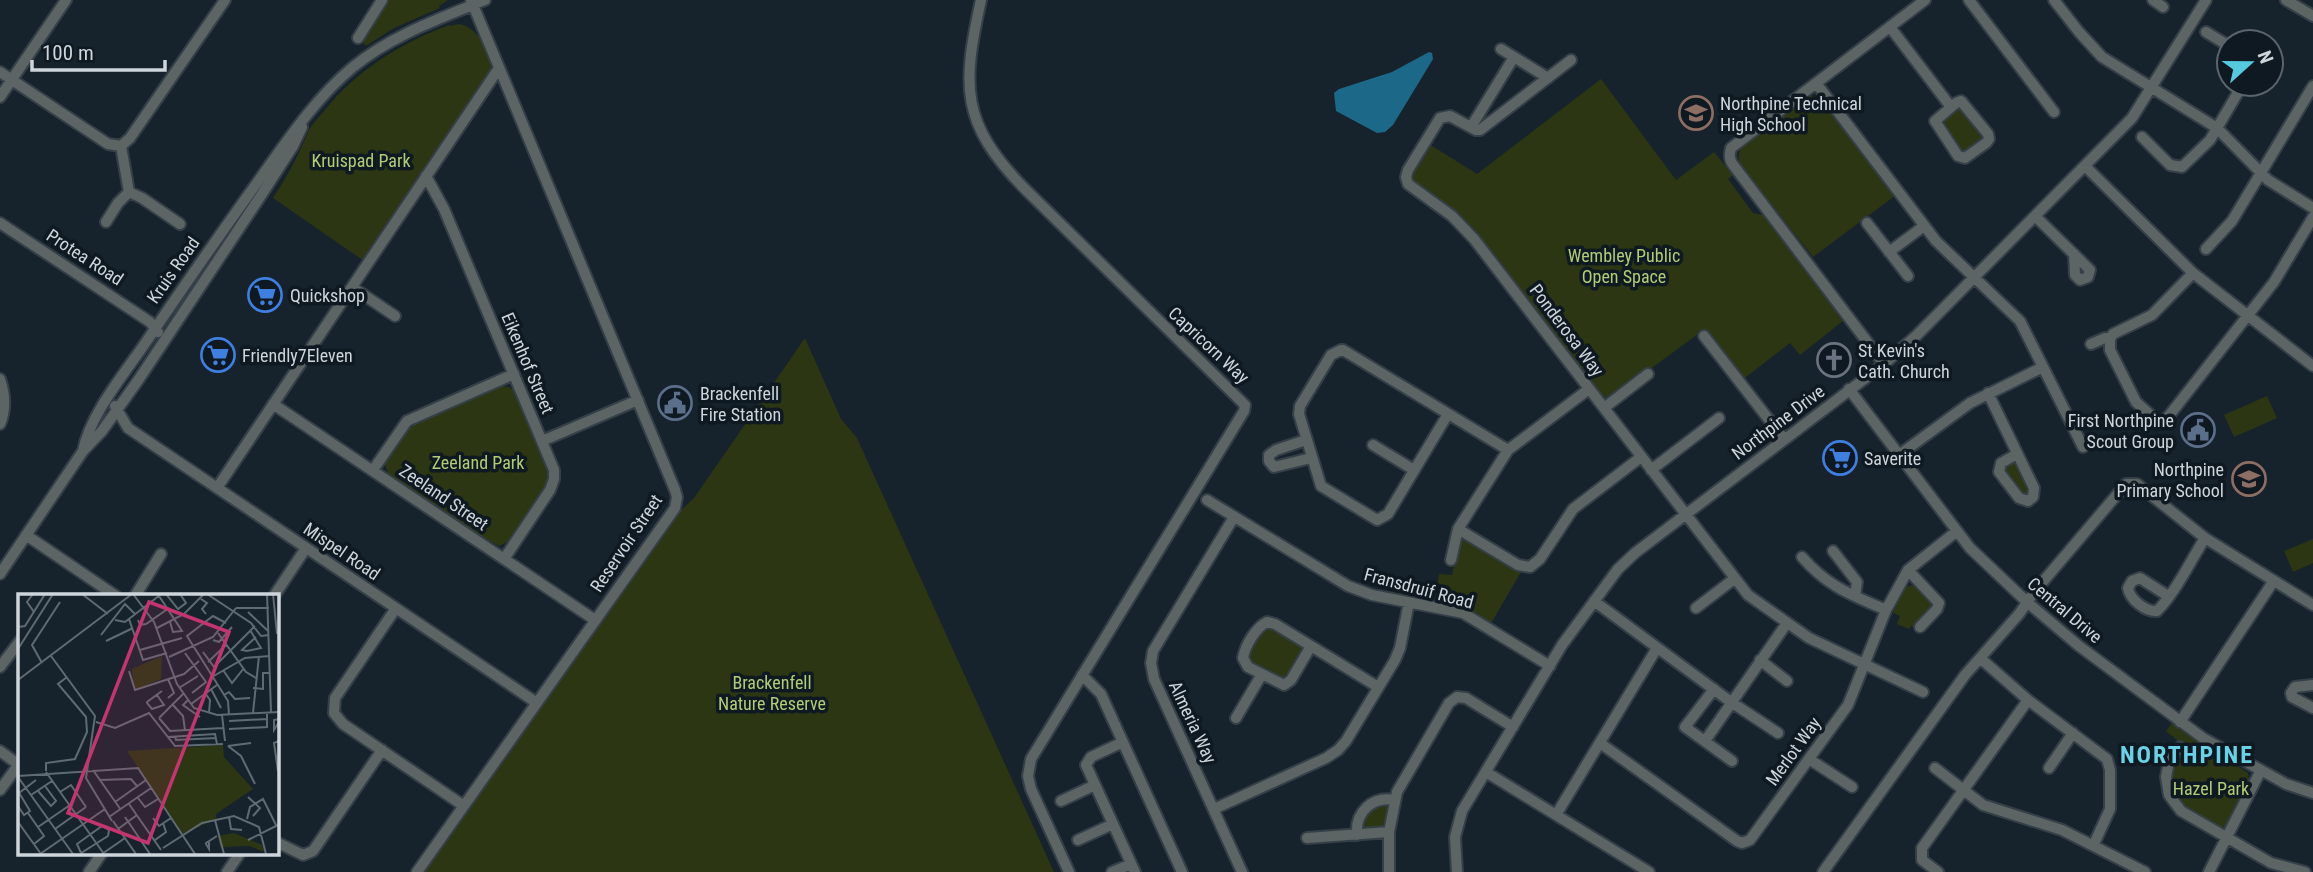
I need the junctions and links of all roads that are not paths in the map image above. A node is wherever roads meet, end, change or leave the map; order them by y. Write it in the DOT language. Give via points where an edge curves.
graph roads {
  1 [pos="66,0"];
  2 [pos="225,0"];
  3 [pos="382,0"];
  4 [pos="485,0"];
  5 [pos="981,0"];
  6 [pos="1925,0"];
  7 [pos="1969,0"];
  8 [pos="2054,0"];
  9 [pos="2206,0"];
  10 [pos="2286,0"];
  11 [pos="472,2"];
  12 [pos="2311,11"];
  13 [pos="1890,27"];
  14 [pos="2206,32"];
  15 [pos="358,38"];
  16 [pos="2215,38"];
  17 [pos="1501,49"];
  18 [pos="1514,57"];
  19 [pos="1572,60"];
  20 [pos="499,68"];
  21 [pos="0,72"];
  22 [pos="1548,78"];
  23 [pos="12,80"];
  24 [pos="1816,83"];
  25 [pos="2313,86"];
  26 [pos="2152,88"];
  27 [pos="0,97"];
  28 [pos="2235,98"];
  29 [pos="1951,107"];
  30 [pos="2054,112"];
  31 [pos="306,118"];
  32 [pos="1471,127"];
  33 [pos="2217,128"];
  34 [pos="2142,137"];
  35 [pos="121,146"];
  36 [pos="2085,166"];
  37 [pos="2261,171"];
  38 [pos="426,176"];
  39 [pos="129,192"];
  40 [pos="2313,208"];
  41 [pos="2035,216"];
  42 [pos="2313,217"];
  43 [pos="106,222"];
  44 [pos="0,223"];
  45 [pos="1867,223"];
  46 [pos="180,224"];
  47 [pos="1924,226"];
  48 [pos="2206,249"];
  49 [pos="1889,252"];
  50 [pos="2074,254"];
  51 [pos="2193,273"];
  52 [pos="1908,276"];
  53 [pos="1974,277"];
  54 [pos="352,287"];
  55 [pos="2247,315"];
  56 [pos="395,316"];
  57 [pos="154,324"];
  58 [pos="169,333"];
  59 [pos="1704,336"];
  60 [pos="2110,339"];
  61 [pos="2091,344"];
  62 [pos="1884,363"];
  63 [pos="2313,366"];
  64 [pos="2043,367"];
  65 [pos="514,374"];
  66 [pos="1648,374"];
  67 [pos="0,379"];
  68 [pos="1589,389"];
  69 [pos="1849,390"];
  70 [pos="1988,393"];
  71 [pos="107,400"];
  72 [pos="638,400"];
  73 [pos="273,404"];
  74 [pos="1604,408"];
  75 [pos="118,409"];
  76 [pos="1448,414"];
  77 [pos="1720,418"];
  78 [pos="0,424"];
  79 [pos="128,428"];
  80 [pos="102,431"];
  81 [pos="1784,439"];
  82 [pos="1306,440"];
  83 [pos="542,441"];
  84 [pos="1373,445"];
  85 [pos="2082,447"];
  86 [pos="1508,450"];
  87 [pos="83,451"];
  88 [pos="2017,454"];
  89 [pos="1899,455"];
  90 [pos="1642,457"];
  91 [pos="1311,458"];
  92 [pos="373,470"];
  93 [pos="1414,470"];
  94 [pos="1651,470"];
  95 [pos="217,488"];
  96 [pos="1207,500"];
  97 [pos="1685,514"];
  98 [pos="1234,517"];
  99 [pos="1458,529"];
  100 [pos="1957,530"];
  101 [pos="26,535"];
  102 [pos="2204,538"];
  103 [pos="306,548"];
  104 [pos="1833,551"];
  105 [pos="162,554"];
  106 [pos="1802,557"];
  107 [pos="504,559"];
  108 [pos="1451,560"];
  109 [pos="1908,570"];
  110 [pos="0,574"];
  111 [pos="1734,579"];
  112 [pos="2273,582"];
  113 [pos="113,594"];
  114 [pos="136,594"];
  115 [pos="275,594"];
  116 [pos="1855,596"];
  117 [pos="2168,596"];
  118 [pos="1594,601"];
  119 [pos="1409,602"];
  120 [pos="2027,602"];
  121 [pos="2313,606"];
  122 [pos="396,608"];
  123 [pos="1696,608"];
  124 [pos="1886,610"];
  125 [pos="595,620"];
  126 [pos="1787,623"];
  127 [pos="1920,628"];
  128 [pos="18,644"];
  129 [pos="1311,646"];
  130 [pos="1657,648"];
  131 [pos="1980,658"];
  132 [pos="1760,660"];
  133 [pos="1863,663"];
  134 [pos="1550,666"];
  135 [pos="0,667"];
  136 [pos="1262,674"];
  137 [pos="1082,676"];
  138 [pos="1787,681"];
  139 [pos="2313,685"];
  140 [pos="1378,687"];
  141 [pos="1714,689"];
  142 [pos="1923,692"];
  143 [pos="2028,700"];
  144 [pos="1731,702"];
  145 [pos="537,703"];
  146 [pos="2313,708"];
  147 [pos="1236,718"];
  148 [pos="2180,722"];
  149 [pos="1513,727"];
  150 [pos="1778,733"];
  151 [pos="2073,733"];
  152 [pos="1704,741"];
  153 [pos="1123,742"];
  154 [pos="1600,743"];
  155 [pos="2180,747"];
  156 [pos="382,750"];
  157 [pos="0,751"];
  158 [pos="1809,759"];
  159 [pos="1732,761"];
  160 [pos="18,763"];
  161 [pos="18,765"];
  162 [pos="1935,768"];
  163 [pos="2049,768"];
  164 [pos="2261,770"];
  165 [pos="1486,772"];
  166 [pos="1095,785"];
  167 [pos="1852,787"];
  168 [pos="1963,789"];
  169 [pos="0,790"];
  170 [pos="2313,793"];
  171 [pos="1395,800"];
  172 [pos="1060,802"];
  173 [pos="464,806"];
  174 [pos="1214,809"];
  175 [pos="1556,815"];
  176 [pos="1113,824"];
  177 [pos="1389,832"];
  178 [pos="1357,835"];
  179 [pos="1307,838"];
  180 [pos="2226,838"];
  181 [pos="1078,840"];
  182 [pos="278,843"];
  183 [pos="2094,845"];
  184 [pos="101,854"];
  185 [pos="239,854"];
  186 [pos="1133,868"];
  187 [pos="1644,871"];
  188 [pos="89,872"];
  189 [pos="227,872"];
  190 [pos="417,872"];
  191 [pos="1069,872"];
  192 [pos="1112,872"];
  193 [pos="1182,872"];
  194 [pos="1242,872"];
  195 [pos="1390,872"];
  196 [pos="1457,872"];
  197 [pos="1823,872"];
  198 [pos="1938,872"];
  199 [pos="2145,872"];
  200 [pos="2209,872"];
  201 [pos="2305,872"];
  1 -- 23 [label="street"];
  2 -- 35 [label="street"];
  3 -- 15 [label="street"];
  4 -- 11 [label="street, Kruis Road"];
  5 -- 137 [label="street, Capricorn Way" via="968,81 973,113 995,156 1245,405"];
  6 -- 13 [label="street"];
  7 -- 30 [label="street"];
  8 -- 26 [label="street" via="2096,51"];
  9 -- 26 [label="street, Northpine Drive"];
  10 -- 12 [label="street"];
  11 -- 20 [label="street, Reservoir Street"];
  11 -- 31 [label="street, Kruis Road" via="373,52 347,72"];
  13 -- 24 [label="street"];
  13 -- 29 [label="street"];
  14 -- 16 [label="street"];
  17 -- 18 [label="street"];
  18 -- 22 [label="street"];
  18 -- 32 [label="street"];
  19 -- 22 [label="street"];
  20 -- 38 [label="street"];
  20 -- 72 [label="street, Reservoir Street"];
  21 -- 23 [label="street"];
  22 -- 32 [label="street" via="1480,130"];
  23 -- 27 [label="street"];
  23 -- 35 [label="street" via="108,145"];
  24 -- 47 [label="street"];
  24 -- 62 [label="street" via="1731,148 1729,156"];
  25 -- 37 [label="street"];
  26 -- 33 [label="street"];
  26 -- 36 [label="street, Northpine Drive" via="2132,118"];
  28 -- 33 [label="street"];
  29 -- 29 [label="street" via="1935,124 1958,156 1965,158 1989,136 1964,102"];
  31 -- 57 [label="street, Kruis Road"];
  31 -- 58 [label="street, Kruis Road" via="293,146"];
  32 -- 68 [label="street, Ponderosa Way" via="1450,116 1440,118 1408,170 1407,180 1474,239"];
  33 -- 34 [label="street" via="2178,168"];
  33 -- 37 [label="street"];
  35 -- 39 [label="street"];
  36 -- 41 [label="street, Northpine Drive"];
  36 -- 51 [label="street"];
  37 -- 40 [label="street"];
  37 -- 48 [label="street" via="2232,222"];
  38 -- 54 [label="street"];
  38 -- 65 [label="street, Eikenhof Street"];
  39 -- 43 [label="street"];
  39 -- 46 [label="street"];
  41 -- 50 [label="street"];
  41 -- 53 [label="street, Northpine Drive"];
  42 -- 55 [label="street" via="2274,282"];
  44 -- 57 [label="street, Protea Road"];
  45 -- 49 [label="street"];
  47 -- 49 [label="street"];
  47 -- 53 [label="street"];
  49 -- 52 [label="street"];
  51 -- 55 [label="street"];
  51 -- 60 [label="street" via="2152,314"];
  53 -- 62 [label="street, Northpine Drive"];
  53 -- 64 [label="street" via="2020,321"];
  54 -- 56 [label="street"];
  54 -- 73 [label="street"];
  55 -- 60 [label="street" via="2163,421 2154,420 2136,402 2110,350"];
  55 -- 63 [label="street"];
  57 -- 58 [label="street, Protea Road"];
  57 -- 71 [label="street, Kruis Road"];
  58 -- 75 [label="street, Kruis Road"];
  59 -- 81 [label="street"];
  60 -- 61 [label="street"];
  62 -- 69 [label="street, Northpine Drive"];
  64 -- 70 [label="street"];
  64 -- 85 [label="street"];
  65 -- 83 [label="street, Eikenhof Street"];
  65 -- 92 [label="street" via="407,421"];
  66 -- 74 [label="street"];
  67 -- 78 [label="street" via="4,412"];
  68 -- 74 [label="street, Ponderosa Way"];
  68 -- 86 [label="street"];
  69 -- 81 [label="street, Northpine Drive"];
  69 -- 89 [label="street, Central Drive"];
  70 -- 88 [label="street"];
  70 -- 89 [label="street"];
  71 -- 75 [label="street, Mispel Road"];
  71 -- 87 [label="street, Kruis Road"];
  72 -- 83 [label="street"];
  72 -- 125 [label="street, Reservoir Street" via="677,501"];
  73 -- 92 [label="street, Zeeland Street"];
  73 -- 95 [label="street"];
  74 -- 90 [label="street, Ponderosa Way"];
  75 -- 79 [label="street, Mispel Road"];
  75 -- 80 [label="street, Kruis Road"];
  76 -- 82 [label="street" via="1338,350 1300,406"];
  76 -- 86 [label="street"];
  76 -- 93 [label="street"];
  77 -- 94 [label="street"];
  79 -- 80 [label="street"];
  79 -- 95 [label="street, Mispel Road"];
  80 -- 87 [label="street, Kruis Road"];
  81 -- 97 [label="street, Northpine Drive"];
  82 -- 91 [label="street"];
  82 -- 91 [label="street" via="1271,452 1269,460 1280,467"];
  83 -- 107 [label="street, Eikenhof Street" via="554,470 553,485"];
  84 -- 93 [label="street"];
  86 -- 99 [label="street"];
  87 -- 101 [label="street, Kruis Road"];
  89 -- 100 [label="street, Central Drive"];
  90 -- 94 [label="street, Ponderosa Way"];
  90 -- 99 [label="street" via="1573,509 1530,567 1518,565"];
  91 -- 93 [label="street" via="1322,488 1377,520 1386,517"];
  92 -- 107 [label="street, Zeeland Street"];
  94 -- 97 [label="street, Ponderosa Way"];
  95 -- 103 [label="street, Mispel Road"];
  96 -- 98 [label="street, Fransdruif Road"];
  97 -- 111 [label="street, Ponderosa Way"];
  97 -- 118 [label="street, Northpine Drive" via="1623,563"];
  98 -- 119 [label="street, Fransdruif Road" via="1348,586"];
  98 -- 174 [label="street, Almeria Way" via="1153,651 1151,663 1154,679"];
  99 -- 108 [label="street"];
  100 -- 109 [label="street, Merlot Way"];
  100 -- 120 [label="street, Central Drive" via="1982,561"];
  101 -- 110 [label="street, Kruis Road"];
  101 -- 113 [label="street"];
  102 -- 112 [label="street"];
  102 -- 117 [label="street"];
  102 -- 120 [label="street" via="2137,484 2129,483"];
  103 -- 115 [label="street"];
  103 -- 122 [label="street, Mispel Road"];
  104 -- 116 [label="street" via="1856,580"];
  105 -- 114 [label="street"];
  106 -- 116 [label="street" via="1817,575"];
  107 -- 125 [label="street, Zeeland Street"];
  109 -- 124 [label="street, Merlot Way"];
  109 -- 127 [label="street" via="1939,603"];
  111 -- 123 [label="street"];
  111 -- 126 [label="street, Ponderosa Way"];
  112 -- 121 [label="street"];
  112 -- 148 [label="street"];
  116 -- 124 [label="street"];
  118 -- 130 [label="street"];
  118 -- 134 [label="street, Northpine Drive"];
  119 -- 134 [label="street, Fransdruif Road" via="1463,613"];
  119 -- 140 [label="street" via="1398,653"];
  120 -- 131 [label="street"];
  120 -- 148 [label="street, Central Drive"];
  122 -- 145 [label="street, Mispel Road"];
  122 -- 156 [label="street" via="333,706 338,719"];
  124 -- 133 [label="street, Merlot Way"];
  125 -- 145 [label="street, Reservoir Street"];
  126 -- 132 [label="street"];
  126 -- 133 [label="street, Ponderosa Way"];
  128 -- 135 [label="street"];
  129 -- 136 [label="street" via="1287,684"];
  129 -- 136 [label="street" via="1275,624 1264,623 1243,656 1246,665"];
  129 -- 140 [label="street"];
  130 -- 141 [label="street"];
  130 -- 154 [label="street"];
  131 -- 143 [label="street"];
  131 -- 197 [label="street"];
  132 -- 138 [label="street"];
  132 -- 144 [label="street"];
  133 -- 142 [label="street, Ponderosa Way"];
  133 -- 158 [label="street, Merlot Way" via="1848,705"];
  134 -- 149 [label="street, Northpine Drive"];
  136 -- 147 [label="street"];
  137 -- 153 [label="street" via="1101,694"];
  137 -- 191 [label="street, Capricorn Way" via="1028,769 1031,789"];
  139 -- 146 [label="street" via="2295,687 2291,693"];
  140 -- 174 [label="street" via="1338,750"];
  141 -- 144 [label="street"];
  141 -- 152 [label="street" via="1685,727"];
  143 -- 151 [label="street"];
  143 -- 168 [label="street"];
  144 -- 150 [label="street"];
  144 -- 152 [label="street"];
  145 -- 173 [label="street, Reservoir Street"];
  148 -- 164 [label="street, Central Drive"];
  149 -- 165 [label="street, Northpine Drive"];
  149 -- 171 [label="street" via="1466,698 1454,699"];
  151 -- 163 [label="street"];
  151 -- 183 [label="street" via="2110,766 2110,809"];
  152 -- 159 [label="street"];
  153 -- 166 [label="street" via="1087,760"];
  153 -- 193 [label="street"];
  154 -- 158 [label="street, Merlot Way" via="1742,843 1752,838"];
  154 -- 175 [label="street"];
  155 -- 180 [label="street" via="2166,772 2169,795 2186,816"];
  156 -- 173 [label="street"];
  156 -- 182 [label="street" via="313,851 303,855"];
  157 -- 160 [label="street"];
  158 -- 167 [label="street"];
  161 -- 169 [label="street"];
  162 -- 168 [label="street"];
  164 -- 170 [label="street, Central Drive"];
  164 -- 180 [label="street"];
  165 -- 175 [label="street"];
  165 -- 196 [label="street, Northpine Drive" via="1459,820"];
  166 -- 172 [label="street"];
  166 -- 176 [label="street"];
  168 -- 183 [label="street" via="1983,805 2047,824"];
  168 -- 198 [label="street" via="1922,848 1924,862"];
  171 -- 177 [label="street"];
  171 -- 178 [label="street" via="1368,805 1359,818"];
  173 -- 190 [label="street, Reservoir Street"];
  174 -- 194 [label="street, Almeria Way"];
  175 -- 187 [label="street"];
  176 -- 181 [label="street"];
  176 -- 186 [label="street"];
  177 -- 178 [label="street"];
  177 -- 195 [label="street"];
  178 -- 179 [label="street"];
  180 -- 200 [label="street"];
  180 -- 201 [label="street" via="2271,863"];
  183 -- 199 [label="street"];
  184 -- 188 [label="street"];
  185 -- 189 [label="street"];
  186 -- 192 [label="street"];
}
